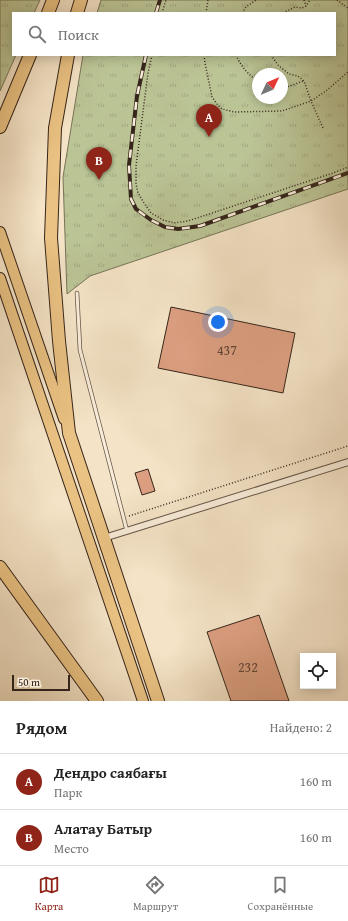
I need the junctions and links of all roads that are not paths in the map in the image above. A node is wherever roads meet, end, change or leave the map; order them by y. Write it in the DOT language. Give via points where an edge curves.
graph roads {
  1 [pos="53,0"];
  2 [pos="81,0"];
  3 [pos="48,12"];
  4 [pos="77,12"];
  5 [pos="30,56"];
  6 [pos="68,56"];
  7 [pos="0,127"];
  8 [pos="0,232"];
  9 [pos="0,278"];
  10 [pos="77,293"];
  11 [pos="69,432"];
  12 [pos="348,462"];
  13 [pos="127,530"];
  14 [pos="104,538"];
  15 [pos="0,567"];
  16 [pos="97,701"];
  17 [pos="143,701"];
  18 [pos="158,701"];
  1 -- 3 [label="highway"];
  2 -- 4 [label="highway"];
  5 -- 7 [label="highway"];
  6 -- 11 [label="highway" via="56,128 51,238"];
  8 -- 11 [label="main road"];
  9 -- 17 [label="main road"];
  10 -- 13 [label="lane" via="80,350"];
  11 -- 14 [label="highway"];
  12 -- 13 [label="street"];
  13 -- 14 [label="street"];
  14 -- 18 [label="highway"];
  15 -- 16 [label="highway"];
}
